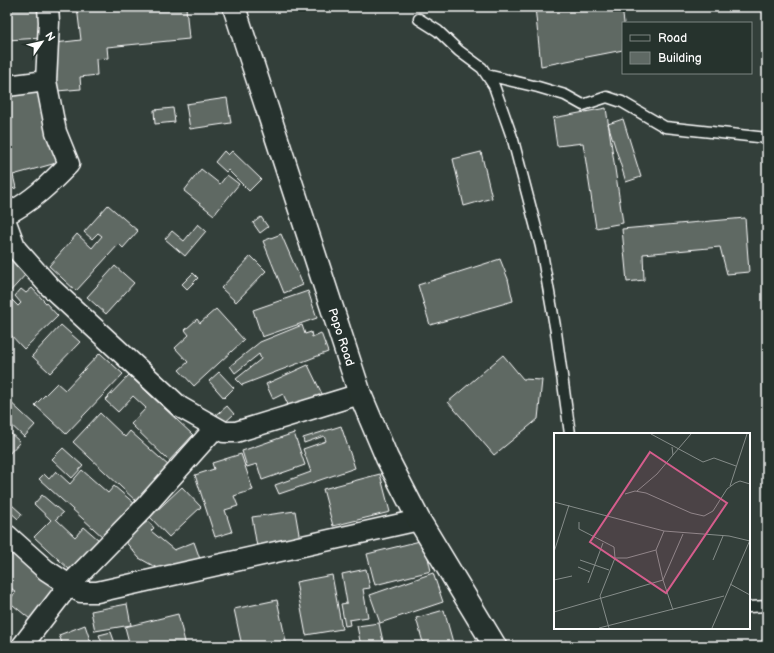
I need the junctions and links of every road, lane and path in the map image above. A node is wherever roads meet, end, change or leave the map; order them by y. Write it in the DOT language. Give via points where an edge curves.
graph roads {
  1 [pos="48,7"];
  2 [pos="234,7"];
  3 [pos="419,19"];
  4 [pos="487,75"];
  5 [pos="46,81"];
  6 [pos="7,86"];
  7 [pos="767,138"];
  8 [pos="7,214"];
  9 [pos="7,225"];
  10 [pos="360,394"];
  11 [pos="215,428"];
  12 [pos="570,433"];
  13 [pos="419,520"];
  14 [pos="7,535"];
  15 [pos="68,585"];
  16 [pos="767,606"];
  17 [pos="750,607"];
  18 [pos="22,646"];
  19 [pos="495,646"];
  1 -- 5 [label="street"];
  2 -- 10 [label="main road, Popo Road"];
  3 -- 4 [label="lane" via="438,31"];
  4 -- 7 [label="lane" via="565,95 583,105 607,97 622,102 665,127"];
  4 -- 12 [label="lane" via="494,86 513,140 541,247"];
  5 -- 6 [label="street"];
  5 -- 8 [label="street" via="56,132 69,164 46,188"];
  9 -- 11 [label="street" via="16,249 50,287 180,407"];
  10 -- 11 [label="street" via="236,432 224,432"];
  10 -- 13 [label="main road, Popo Road" via="387,458"];
  11 -- 15 [label="street" via="143,509"];
  13 -- 15 [label="street" via="97,592 81,592"];
  13 -- 19 [label="main road, Popo Road"];
  14 -- 15 [label="street" via="46,570"];
  15 -- 18 [label="street"];
  16 -- 17 [label="lane"];
}
